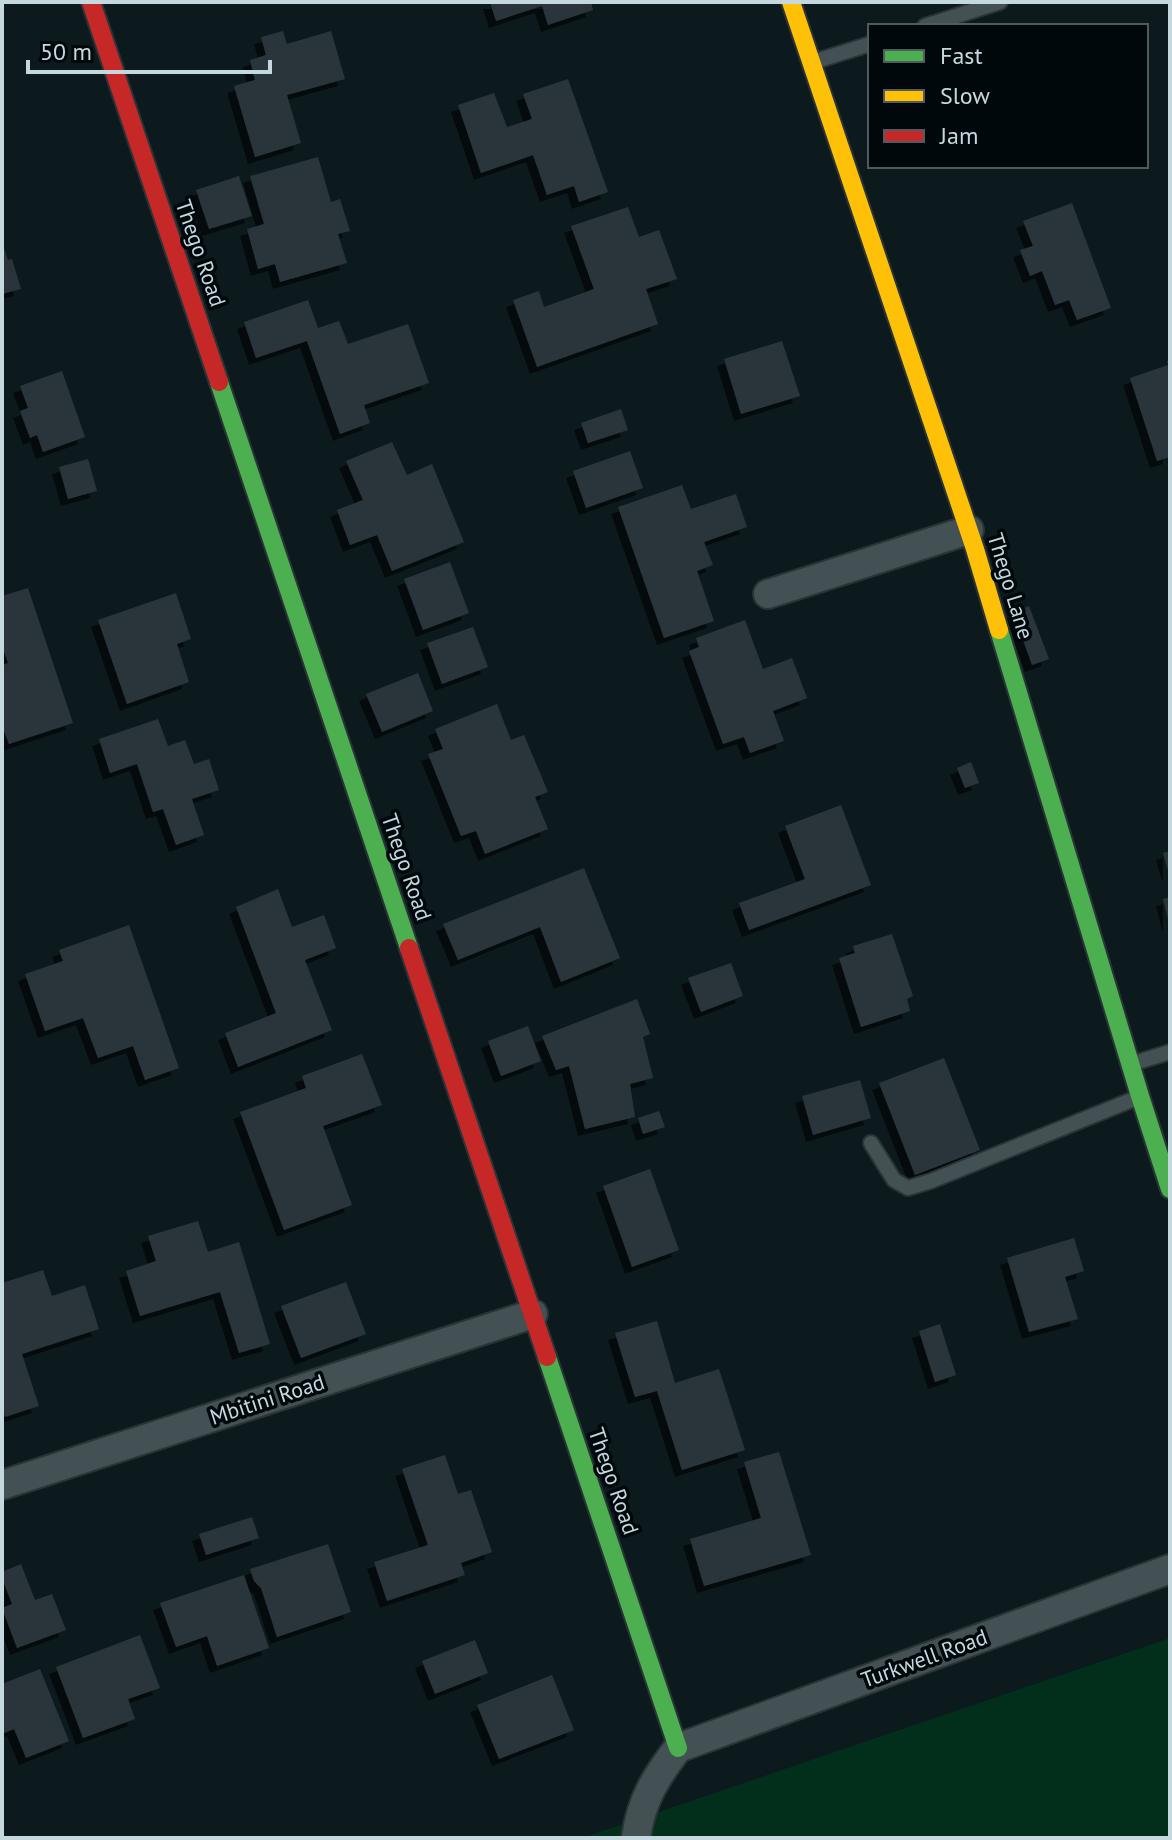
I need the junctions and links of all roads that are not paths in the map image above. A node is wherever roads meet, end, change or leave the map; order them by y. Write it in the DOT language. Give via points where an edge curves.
graph roads {
  1 [pos="791,2"];
  2 [pos="1000,2"];
  3 [pos="99,4"];
  4 [pos="931,24"];
  5 [pos="868,45"];
  6 [pos="812,62"];
  7 [pos="969,530"];
  8 [pos="768,594"];
  9 [pos="1170,1052"];
  10 [pos="1131,1064"];
  11 [pos="1140,1096"];
  12 [pos="871,1143"];
  13 [pos="1170,1189"];
  14 [pos="533,1314"];
  15 [pos="2,1485"];
  16 [pos="1170,1569"];
  17 [pos="678,1748"];
  18 [pos="636,1838"];
  1 -- 6 [label="street, Thego Lane"];
  2 -- 4 [label="lane"];
  3 -- 14 [label="street, Thego Road"];
  5 -- 6 [label="lane"];
  6 -- 7 [label="street, Thego Lane"];
  7 -- 8 [label="street"];
  7 -- 10 [label="street, Thego Lane"];
  9 -- 10 [label="lane"];
  10 -- 11 [label="street, Thego Lane"];
  11 -- 12 [label="lane" via="908,1188 894,1180"];
  11 -- 13 [label="street, Thego Lane"];
  14 -- 15 [label="street, Mbitini Road"];
  14 -- 17 [label="street, Thego Road"];
  16 -- 17 [label="street, Turkwell Road"];
  17 -- 18 [label="street" via="657,1775"];
}
